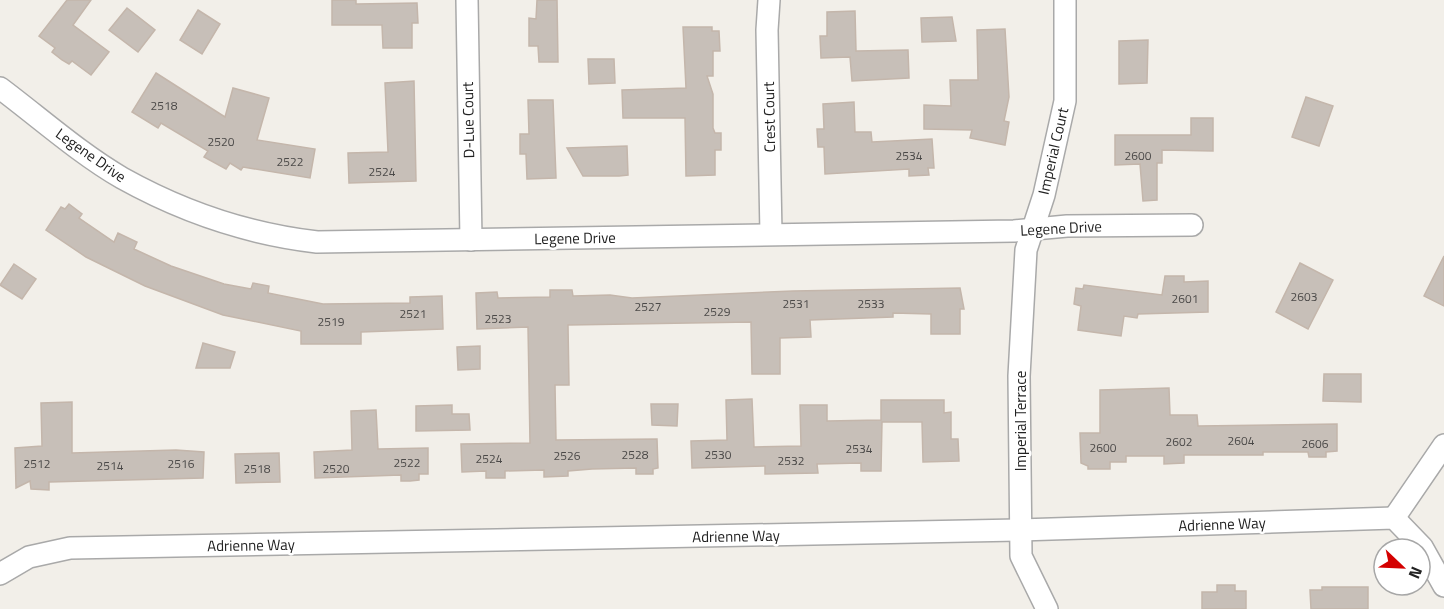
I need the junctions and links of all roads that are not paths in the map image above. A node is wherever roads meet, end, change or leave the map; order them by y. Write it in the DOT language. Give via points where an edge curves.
graph roads {
  1 [pos="467,0"];
  2 [pos="769,0"];
  3 [pos="1065,0"];
  4 [pos="0,88"];
  5 [pos="1192,225"];
  6 [pos="1033,229"];
  7 [pos="771,234"];
  8 [pos="471,240"];
  9 [pos="1444,445"];
  10 [pos="1394,518"];
  11 [pos="1020,530"];
  12 [pos="0,574"];
  13 [pos="1444,586"];
  14 [pos="1047,609"];
  1 -- 8 [label="street, D-Lue Court"];
  2 -- 7 [label="street, Crest Court"];
  3 -- 6 [label="street, Imperial Court" via="1065,101"];
  4 -- 8 [label="street, Legene Drive" via="122,177 216,220 269,236 317,242"];
  5 -- 6 [label="street, Legene Drive"];
  6 -- 7 [label="street, Legene Drive"];
  6 -- 11 [label="street, Imperial Terrace" via="1026,250 1018,376"];
  7 -- 8 [label="street, Legene Drive"];
  9 -- 10 [label="street"];
  10 -- 11 [label="street, Adrienne Way"];
  10 -- 13 [label="street" via="1422,547"];
  11 -- 12 [label="street, Adrienne Way" via="70,548 29,557"];
  11 -- 14 [label="street, Imperial Terrace" via="1021,556"];
}
